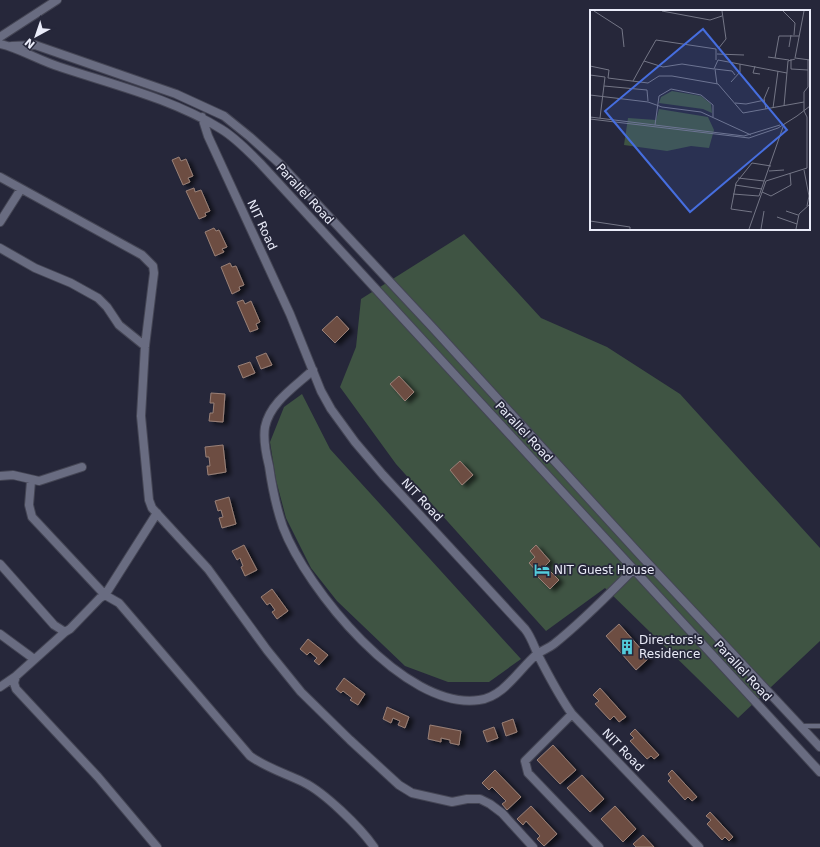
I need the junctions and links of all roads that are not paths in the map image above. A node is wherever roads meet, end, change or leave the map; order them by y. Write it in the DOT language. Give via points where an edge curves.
graph roads {
  1 [pos="57,0"];
  2 [pos="0,37"];
  3 [pos="0,44"];
  4 [pos="9,46"];
  5 [pos="200,104"];
  6 [pos="202,118"];
  7 [pos="0,177"];
  8 [pos="21,189"];
  9 [pos="0,222"];
  10 [pos="0,248"];
  11 [pos="145,346"];
  12 [pos="313,370"];
  13 [pos="82,467"];
  14 [pos="0,476"];
  15 [pos="31,481"];
  16 [pos="157,513"];
  17 [pos="0,564"];
  18 [pos="634,569"];
  19 [pos="105,594"];
  20 [pos="65,632"];
  21 [pos="0,634"];
  22 [pos="538,654"];
  23 [pos="34,660"];
  24 [pos="16,676"];
  25 [pos="0,687"];
  26 [pos="572,714"];
  27 [pos="800,726"];
  28 [pos="820,726"];
  29 [pos="820,747"];
  30 [pos="820,772"];
  31 [pos="157,847"];
  32 [pos="374,847"];
  33 [pos="532,847"];
  34 [pos="599,847"];
  35 [pos="699,847"];
  1 -- 2 [label="street"];
  3 -- 4 [label="street"];
  4 -- 5 [label="street" via="36,46"];
  4 -- 6 [label="street" via="37,60 172,104"];
  5 -- 6 [label="street, NIT Road"];
  5 -- 27 [label="street, Parallel Road" via="224,116 280,164"];
  6 -- 12 [label="street, NIT Road"];
  6 -- 18 [label="street, Parallel Road" via="240,143 260,163"];
  7 -- 8 [label="street"];
  8 -- 9 [label="street"];
  8 -- 11 [label="street" via="142,255 150,262 154,273"];
  10 -- 11 [label="street" via="98,298 119,325"];
  11 -- 16 [label="street" via="141,416 149,500"];
  12 -- 22 [label="street, NIT Road" via="331,409 355,442 383,476 525,629"];
  12 -- 22 [label="street" via="277,403 269,415 265,428 266,451 273,492 283,527 314,582 341,617 377,655 405,677 427,690 452,699 479,700 491,697"];
  13 -- 15 [label="street" via="39,481"];
  14 -- 15 [label="street" via="13,475"];
  15 -- 19 [label="street" via="29,505 32,516"];
  16 -- 19 [label="street"];
  16 -- 33 [label="street" via="208,569 266,650 301,692 399,785 412,793 452,802 467,798 480,799 502,813"];
  17 -- 20 [label="street" via="54,625"];
  18 -- 22 [label="street" via="577,624 553,645"];
  18 -- 30 [label="street, Parallel Road"];
  19 -- 20 [label="street"];
  19 -- 32 [label="street" via="119,603 250,756 262,765 303,782 319,793 351,820"];
  20 -- 23 [label="street"];
  21 -- 23 [label="street"];
  22 -- 26 [label="street, NIT Road" via="561,699"];
  23 -- 24 [label="street"];
  24 -- 25 [label="street"];
  24 -- 31 [label="street" via="16,689 98,777"];
  26 -- 34 [label="street" via="525,761 528,773"];
  26 -- 35 [label="street, NIT Road"];
  27 -- 28 [label="lane"];
  27 -- 29 [label="street, Parallel Road"];
}
